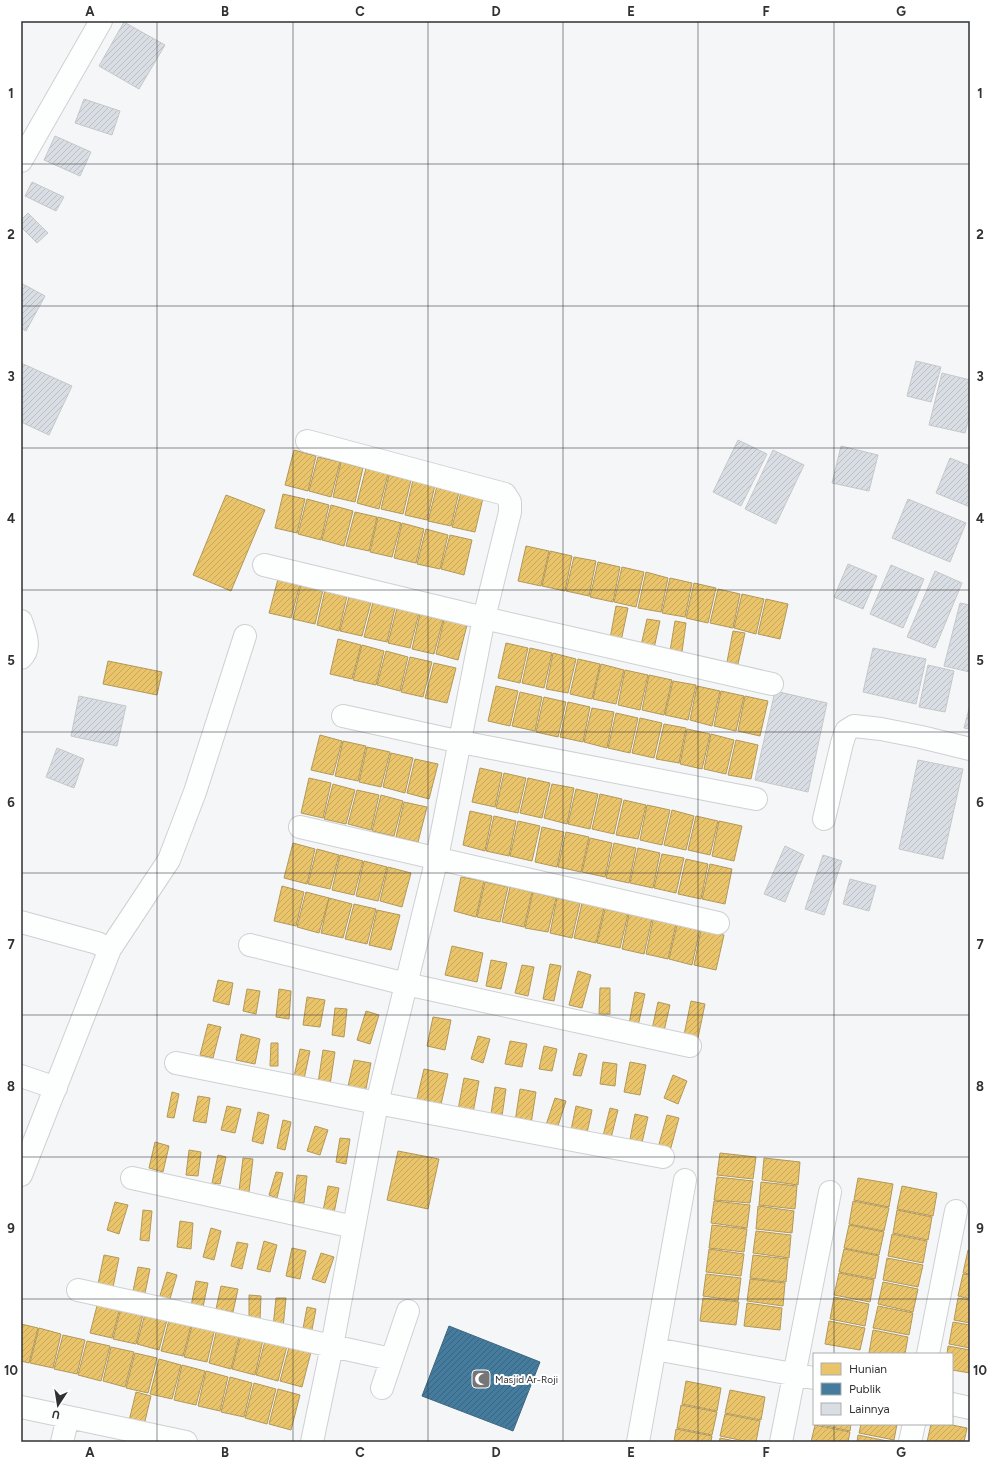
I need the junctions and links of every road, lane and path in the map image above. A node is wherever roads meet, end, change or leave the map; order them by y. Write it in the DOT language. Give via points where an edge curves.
graph roads {
  1 [pos="101,21"];
  2 [pos="21,161"];
  3 [pos="307,441"];
  4 [pos="264,566"];
  5 [pos="484,618"];
  6 [pos="21,621"];
  7 [pos="245,636"];
  8 [pos="21,658"];
  9 [pos="772,684"];
  10 [pos="343,716"];
  11 [pos="461,742"];
  12 [pos="970,749"];
  13 [pos="756,800"];
  14 [pos="824,819"];
  15 [pos="300,827"];
  16 [pos="437,858"];
  17 [pos="21,922"];
  18 [pos="718,923"];
  19 [pos="250,945"];
  20 [pos="110,949"];
  21 [pos="406,984"];
  22 [pos="690,1046"];
  23 [pos="176,1063"];
  24 [pos="21,1076"];
  25 [pos="56,1088"];
  26 [pos="377,1103"];
  27 [pos="663,1157"];
  28 [pos="21,1175"];
  29 [pos="132,1178"];
  30 [pos="685,1180"];
  31 [pos="830,1192"];
  32 [pos="956,1211"];
  33 [pos="354,1227"];
  34 [pos="78,1290"];
  35 [pos="408,1311"];
  36 [pos="332,1346"];
  37 [pos="655,1349"];
  38 [pos="928,1353"];
  39 [pos="391,1360"];
  40 [pos="804,1377"];
  41 [pos="382,1388"];
  42 [pos="953,1404"];
  43 [pos="21,1407"];
  44 [pos="970,1408"];
  45 [pos="68,1417"];
  46 [pos="914,1425"];
  47 [pos="62,1442"];
  48 [pos="186,1442"];
  49 [pos="312,1442"];
  50 [pos="638,1442"];
  51 [pos="781,1442"];
  52 [pos="910,1442"];
  1 -- 2 [label="street"];
  3 -- 5 [label="street" via="505,494 510,502 510,512"];
  4 -- 5 [label="street"];
  5 -- 9 [label="street"];
  5 -- 11 [label="street"];
  6 -- 8 [label="street" via="28,648"];
  7 -- 20 [label="street" via="195,792 169,860"];
  10 -- 11 [label="street"];
  11 -- 13 [label="street"];
  11 -- 16 [label="street"];
  12 -- 14 [label="street" via="921,736 854,726 846,731 842,743"];
  15 -- 16 [label="street"];
  16 -- 18 [label="street"];
  16 -- 21 [label="street"];
  17 -- 20 [label="street"];
  19 -- 21 [label="street"];
  20 -- 25 [label="street"];
  21 -- 22 [label="street"];
  21 -- 26 [label="street"];
  23 -- 26 [label="street"];
  24 -- 25 [label="street"];
  25 -- 28 [label="street"];
  26 -- 27 [label="street"];
  26 -- 33 [label="street"];
  29 -- 33 [label="street"];
  30 -- 37 [label="street"];
  31 -- 40 [label="street"];
  32 -- 38 [label="street"];
  33 -- 36 [label="street"];
  34 -- 36 [label="street"];
  35 -- 39 [label="street"];
  36 -- 39 [label="street"];
  36 -- 49 [label="street"];
  37 -- 40 [label="street"];
  37 -- 50 [label="street"];
  39 -- 41 [label="street"];
  40 -- 51 [label="street"];
  42 -- 44 [label="street"];
  43 -- 45 [label="street"];
  45 -- 47 [label="street"];
  45 -- 48 [label="street"];
  46 -- 52 [label="street"];
}
